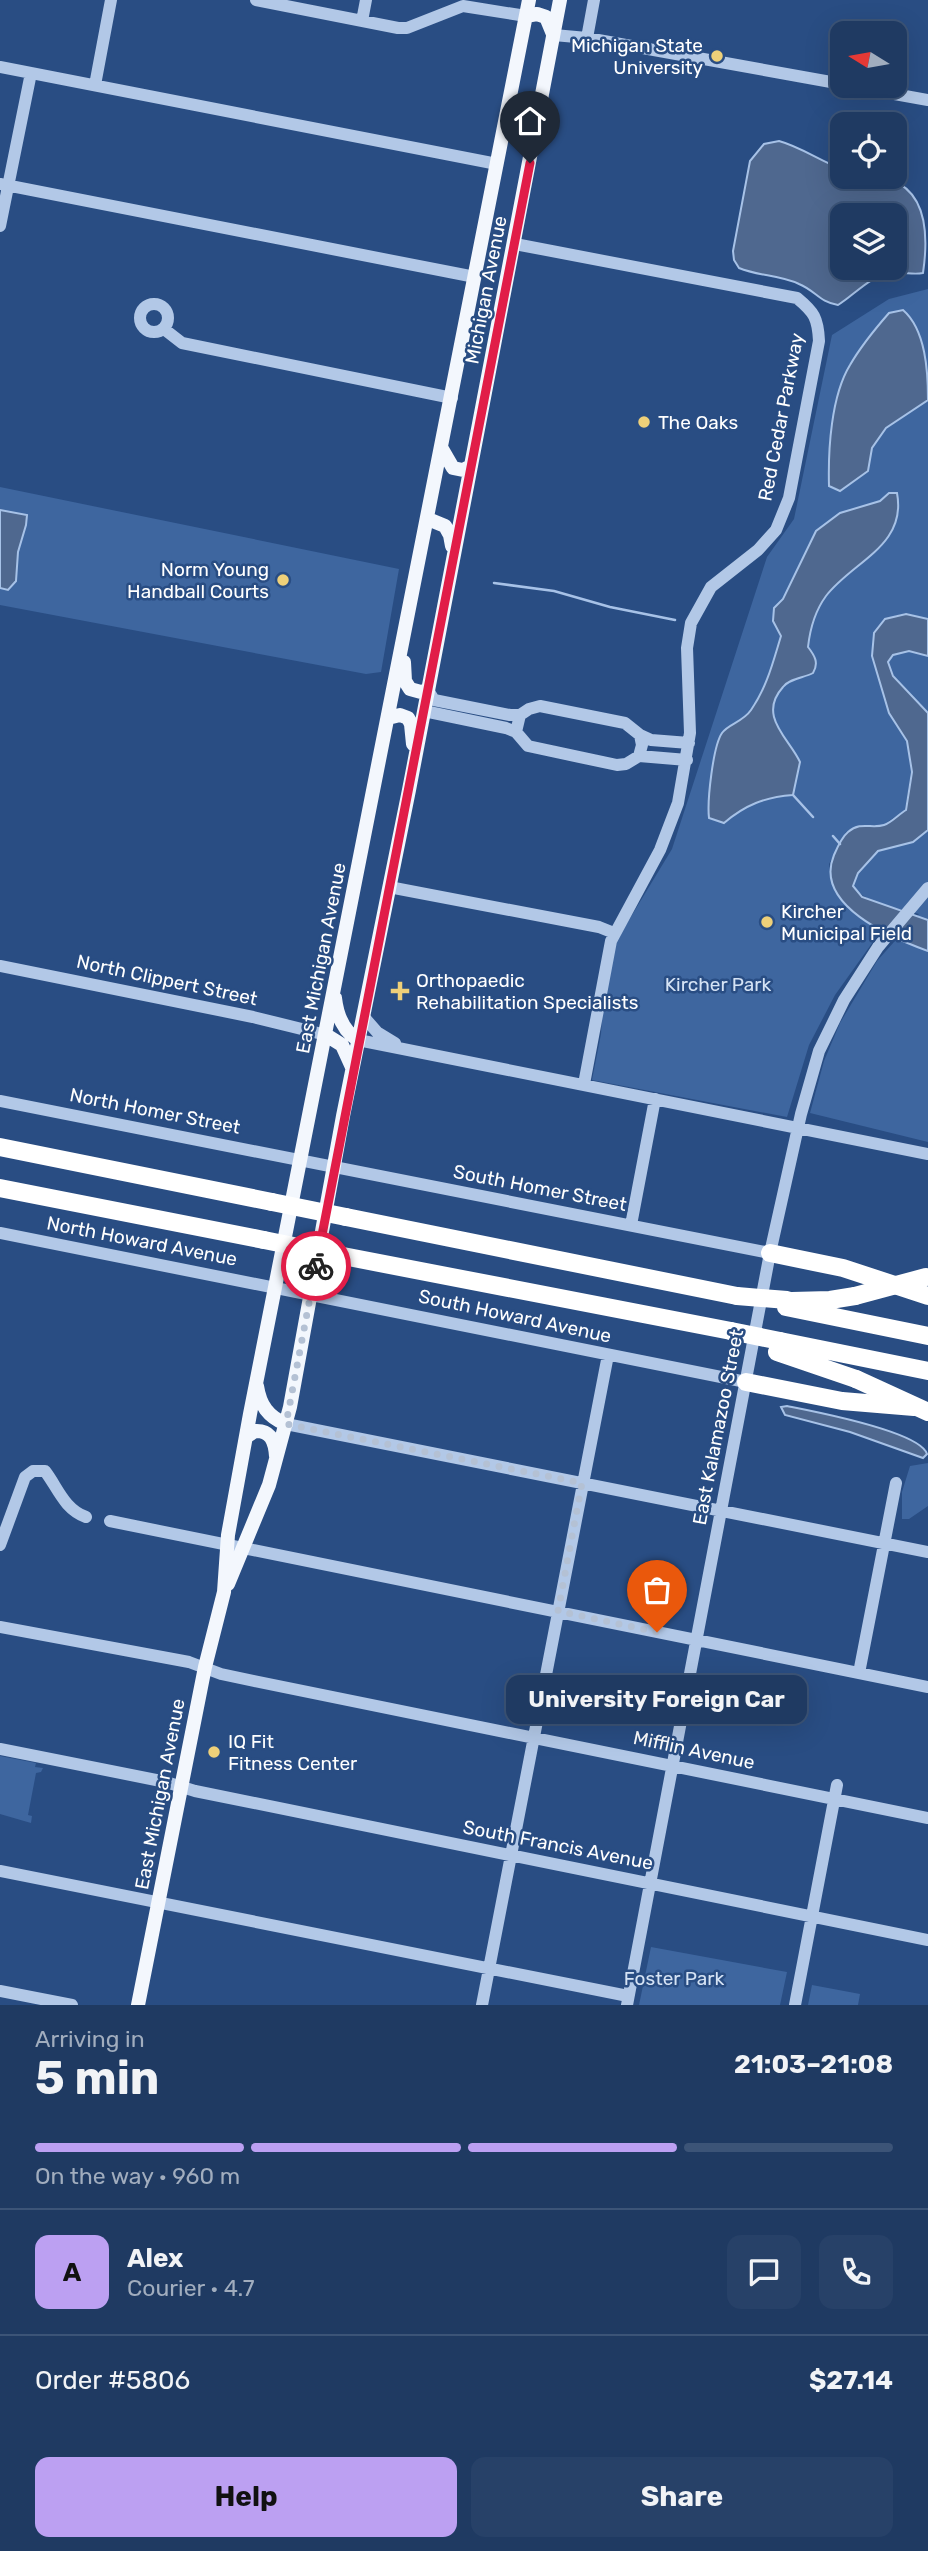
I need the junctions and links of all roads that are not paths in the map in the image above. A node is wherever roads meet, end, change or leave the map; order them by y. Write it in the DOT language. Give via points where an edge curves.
graph roads {
  1 [pos="111,0"];
  2 [pos="256,0"];
  3 [pos="366,0"];
  4 [pos="529,0"];
  5 [pos="560,0"];
  6 [pos="594,0"];
  7 [pos="526,16"];
  8 [pos="362,21"];
  9 [pos="554,35"];
  10 [pos="587,38"];
  11 [pos="0,67"];
  12 [pos="31,73"];
  13 [pos="830,82"];
  14 [pos="95,85"];
  15 [pos="907,96"];
  16 [pos="928,100"];
  17 [pos="497,164"];
  18 [pos="4,185"];
  19 [pos="0,226"];
  20 [pos="514,244"];
  21 [pos="475,277"];
  22 [pos="164,329"];
  23 [pos="464,332"];
  24 [pos="452,398"];
  25 [pos="442,447"];
  26 [pos="471,466"];
  27 [pos="428,519"];
  28 [pos="452,559"];
  29 [pos="447,588"];
  30 [pos="404,640"];
  31 [pos="405,681"];
  32 [pos="428,690"];
  33 [pos="393,692"];
  34 [pos="424,712"];
  35 [pos="520,715"];
  36 [pos="388,718"];
  37 [pos="411,724"];
  38 [pos="516,732"];
  39 [pos="640,735"];
  40 [pos="689,743"];
  41 [pos="639,756"];
  42 [pos="414,760"];
  43 [pos="687,760"];
  44 [pos="389,887"];
  45 [pos="925,891"];
  46 [pos="614,933"];
  47 [pos="0,966"];
  48 [pos="334,990"];
  49 [pos="363,1016"];
  50 [pos="326,1035"];
  51 [pos="358,1040"];
  52 [pos="405,1048"];
  53 [pos="351,1079"];
  54 [pos="583,1084"];
  55 [pos="655,1099"];
  56 [pos="0,1101"];
  57 [pos="798,1128"];
  58 [pos="5,1148"];
  59 [pos="928,1154"];
  60 [pos="302,1160"];
  61 [pos="334,1166"];
  62 [pos="1,1189"];
  63 [pos="631,1226"];
  64 [pos="0,1233"];
  65 [pos="770,1253"];
  66 [pos="927,1276"];
  67 [pos="871,1278"];
  68 [pos="276,1287"];
  69 [pos="310,1294"];
  70 [pos="928,1296"];
  71 [pos="928,1303"];
  72 [pos="787,1304"];
  73 [pos="928,1336"];
  74 [pos="779,1347"];
  75 [pos="608,1355"];
  76 [pos="928,1371"];
  77 [pos="257,1381"];
  78 [pos="746,1382"];
  79 [pos="260,1400"];
  80 [pos="290,1407"];
  81 [pos="928,1409"];
  82 [pos="250,1413"];
  83 [pos="286,1424"];
  84 [pos="246,1437"];
  85 [pos="272,1439"];
  86 [pos="277,1461"];
  87 [pos="582,1483"];
  88 [pos="896,1483"];
  89 [pos="721,1511"];
  90 [pos="86,1517"];
  91 [pos="110,1521"];
  92 [pos="884,1543"];
  93 [pos="227,1544"];
  94 [pos="0,1545"];
  95 [pos="245,1547"];
  96 [pos="928,1552"];
  97 [pos="225,1592"];
  98 [pos="558,1611"];
  99 [pos="0,1627"];
  100 [pos="697,1641"];
  101 [pos="205,1667"];
  102 [pos="859,1673"];
  103 [pos="928,1686"];
  104 [pos="534,1738"];
  105 [pos="0,1749"];
  106 [pos="672,1766"];
  107 [pos="837,1785"];
  108 [pos="181,1787"];
  109 [pos="834,1799"];
  110 [pos="928,1818"];
  111 [pos="511,1855"];
  112 [pos="0,1871"];
  113 [pos="650,1884"];
  114 [pos="158,1902"];
  115 [pos="812,1916"];
  116 [pos="928,1940"];
  117 [pos="488,1969"];
  118 [pos="0,1991"];
  119 [pos="627,2001"];
  120 [pos="72,2005"];
  121 [pos="138,2005"];
  122 [pos="482,2005"];
  123 [pos="795,2005"];
  1 -- 14 [label="street"];
  2 -- 8 [label="street"];
  3 -- 8 [label="street"];
  4 -- 7 [label="main road, Michigan Avenue"];
  5 -- 9 [label="main road, Michigan Avenue"];
  6 -- 10 [label="street"];
  7 -- 8 [label="street" via="463,6 407,28"];
  7 -- 9 [label="main road" via="546,17"];
  7 -- 17 [label="main road, Michigan Avenue"];
  9 -- 10 [label="street"];
  9 -- 20 [label="main road, Michigan Avenue"];
  10 -- 13 [label="street"];
  11 -- 12 [label="street"];
  12 -- 14 [label="street"];
  12 -- 18 [label="street"];
  14 -- 17 [label="street"];
  15 -- 16 [label="street"];
  17 -- 21 [label="main road, Michigan Avenue"];
  18 -- 19 [label="street"];
  18 -- 21 [label="street"];
  20 -- 26 [label="main road, Michigan Avenue"];
  20 -- 40 [label="street, Red Cedar Parkway" via="797,298 818,322 819,341 789,498 776,530 711,587 691,623 687,648"];
  21 -- 23 [label="main road, Michigan Avenue"];
  22 -- 24 [label="street" via="182,343"];
  23 -- 24 [label="main road, East Michigan Avenue"];
  24 -- 25 [label="main road, East Michigan Avenue"];
  25 -- 26 [label="main road" via="453,468"];
  25 -- 27 [label="main road, East Michigan Avenue"];
  26 -- 28 [label="main road, Michigan Avenue"];
  27 -- 28 [label="main road" via="449,531"];
  27 -- 30 [label="main road, East Michigan Avenue"];
  28 -- 29 [label="main road, Michigan Avenue"];
  29 -- 32 [label="main road, East Michigan Avenue"];
  30 -- 31 [label="main road"];
  30 -- 33 [label="main road, East Michigan Avenue"];
  31 -- 32 [label="main road" via="415,692"];
  31 -- 34 [label="main road" via="410,696"];
  32 -- 34 [label="main road, East Michigan Avenue"];
  32 -- 35 [label="street" via="434,700"];
  33 -- 36 [label="main road, East Michigan Avenue"];
  33 -- 37 [label="main road" via="406,707"];
  34 -- 38 [label="street"];
  34 -- 42 [label="main road, East Michigan Avenue"];
  35 -- 38 [label="street"];
  35 -- 39 [label="street" via="540,706 625,723"];
  36 -- 37 [label="main road" via="402,716"];
  36 -- 48 [label="main road, East Michigan Avenue"];
  37 -- 42 [label="main road"];
  38 -- 41 [label="street" via="527,746 617,765"];
  39 -- 40 [label="street"];
  39 -- 41 [label="street"];
  40 -- 43 [label="street, Red Cedar Parkway"];
  41 -- 43 [label="street"];
  42 -- 44 [label="main road, East Michigan Avenue"];
  43 -- 46 [label="street, Red Cedar Parkway" via="678,803 660,850"];
  44 -- 46 [label="street"];
  44 -- 49 [label="main road, East Michigan Avenue"];
  45 -- 57 [label="street, East Kalamazoo Street" via="878,947 844,1000 819,1051"];
  46 -- 54 [label="street, Red Cedar Parkway"];
  47 -- 50 [label="street, North Clippert Street"];
  48 -- 50 [label="main road, East Michigan Avenue"];
  48 -- 51 [label="main road" via="341,1022"];
  49 -- 51 [label="main road, East Michigan Avenue"];
  49 -- 52 [label="street" via="380,1035"];
  50 -- 53 [label="main road" via="345,1048"];
  50 -- 60 [label="main road, East Michigan Avenue"];
  51 -- 52 [label="street"];
  51 -- 53 [label="main road, East Michigan Avenue"];
  52 -- 54 [label="street"];
  53 -- 61 [label="main road, East Michigan Avenue"];
  54 -- 55 [label="street"];
  55 -- 57 [label="street"];
  55 -- 63 [label="street"];
  56 -- 60 [label="street, North Homer Street"];
  57 -- 59 [label="street"];
  57 -- 65 [label="street, East Kalamazoo Street"];
  58 -- 72 [label="highway, bridge"];
  60 -- 61 [label="street, South Homer Street"];
  60 -- 68 [label="main road, East Michigan Avenue"];
  61 -- 63 [label="street, South Homer Street"];
  61 -- 69 [label="main road, East Michigan Avenue"];
  62 -- 74 [label="highway, bridge" via="586,1304"];
  63 -- 65 [label="street, South Homer Street"];
  64 -- 68 [label="street, North Howard Avenue"];
  65 -- 67 [label="highway"];
  65 -- 78 [label="street, East Kalamazoo Street"];
  66 -- 72 [label="highway, bridge" via="855,1296"];
  67 -- 70 [label="highway"];
  67 -- 71 [label="highway"];
  68 -- 69 [label="street, South Howard Avenue"];
  68 -- 77 [label="main road, East Michigan Avenue"];
  69 -- 75 [label="street, South Howard Avenue"];
  69 -- 80 [label="main road, East Michigan Avenue"];
  72 -- 73 [label="highway"];
  74 -- 76 [label="highway"];
  74 -- 81 [label="highway, bridge"];
  75 -- 78 [label="street, South Howard Avenue"];
  75 -- 87 [label="street"];
  77 -- 79 [label="main road"];
  77 -- 82 [label="main road, East Michigan Avenue"];
  78 -- 81 [label="highway" via="833,1400"];
  78 -- 89 [label="street, East Kalamazoo Street"];
  79 -- 80 [label="main road" via="273,1411"];
  79 -- 83 [label="main road" via="270,1415"];
  80 -- 83 [label="main road, East Michigan Avenue"];
  82 -- 84 [label="main road, East Michigan Avenue"];
  82 -- 85 [label="main road" via="263,1422"];
  83 -- 86 [label="main road, East Michigan Avenue"];
  83 -- 87 [label="street"];
  84 -- 85 [label="main road" via="257,1430"];
  84 -- 93 [label="main road, East Michigan Avenue"];
  85 -- 86 [label="main road"];
  86 -- 95 [label="main road, East Michigan Avenue"];
  87 -- 89 [label="street"];
  87 -- 98 [label="street"];
  88 -- 92 [label="street"];
  89 -- 92 [label="street"];
  89 -- 100 [label="street, East Kalamazoo Street"];
  90 -- 94 [label="street" via="68,1506 45,1471 33,1471 25,1477"];
  91 -- 93 [label="street"];
  92 -- 96 [label="street"];
  92 -- 102 [label="street"];
  93 -- 95 [label="street"];
  93 -- 97 [label="main road, East Michigan Avenue"];
  95 -- 97 [label="main road, East Michigan Avenue"];
  95 -- 98 [label="street"];
  97 -- 101 [label="main road, East Michigan Avenue"];
  98 -- 100 [label="street"];
  98 -- 104 [label="street"];
  99 -- 101 [label="street, Mifflin Avenue"];
  100 -- 102 [label="street"];
  100 -- 106 [label="street, East Kalamazoo Street"];
  101 -- 104 [label="street, Mifflin Avenue"];
  101 -- 108 [label="main road, East Michigan Avenue"];
  102 -- 103 [label="street"];
  104 -- 106 [label="street, Mifflin Avenue"];
  104 -- 111 [label="street"];
  105 -- 108 [label="street, South Francis Avenue"];
  106 -- 109 [label="street, Mifflin Avenue"];
  106 -- 113 [label="street, East Kalamazoo Street"];
  107 -- 109 [label="street"];
  108 -- 111 [label="street, South Francis Avenue"];
  108 -- 114 [label="main road, East Michigan Avenue"];
  109 -- 110 [label="street, Mifflin Avenue"];
  109 -- 115 [label="street"];
  111 -- 113 [label="street, South Francis Avenue"];
  111 -- 117 [label="street"];
  112 -- 114 [label="street"];
  113 -- 115 [label="street, South Francis Avenue"];
  113 -- 119 [label="street, East Kalamazoo Street"];
  114 -- 117 [label="street"];
  114 -- 121 [label="main road, East Michigan Avenue"];
  115 -- 116 [label="street, South Francis Avenue"];
  115 -- 123 [label="street"];
  117 -- 119 [label="street"];
  117 -- 122 [label="street"];
  118 -- 120 [label="street"];
}
